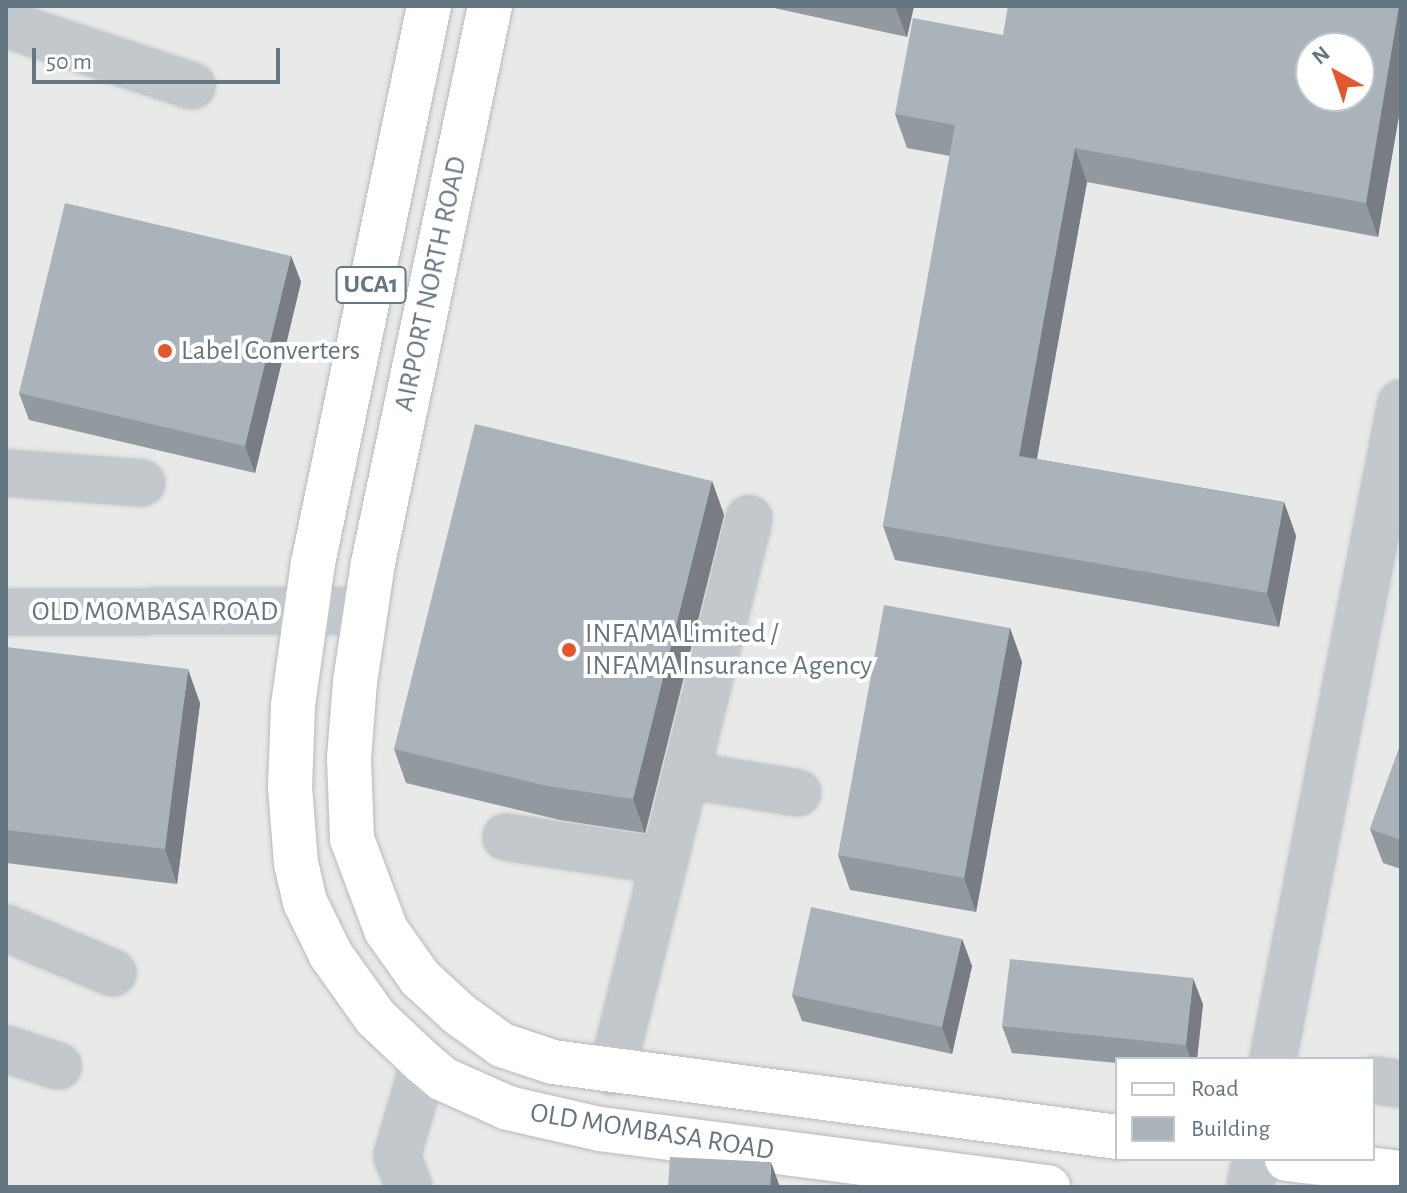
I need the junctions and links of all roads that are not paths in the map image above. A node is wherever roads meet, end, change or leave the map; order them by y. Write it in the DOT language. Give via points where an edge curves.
graph roads {
  1 [pos="429,6"];
  2 [pos="490,6"];
  3 [pos="6,24"];
  4 [pos="192,86"];
  5 [pos="1401,403"];
  6 [pos="6,473"];
  7 [pos="142,483"];
  8 [pos="749,519"];
  9 [pos="313,563"];
  10 [pos="373,563"];
  11 [pos="364,611"];
  12 [pos="6,612"];
  13 [pos="305,613"];
  14 [pos="686,775"];
  15 [pos="798,793"];
  16 [pos="506,837"];
  17 [pos="664,861"];
  18 [pos="6,928"];
  19 [pos="113,973"];
  20 [pos="6,1049"];
  21 [pos="1273,1057"];
  22 [pos="424,1063"];
  23 [pos="58,1066"];
  24 [pos="612,1072"];
  25 [pos="1375,1080"];
  26 [pos="1401,1084"];
  27 [pos="1115,1137"];
  28 [pos="1256,1161"];
  29 [pos="1303,1161"];
  30 [pos="1401,1173"];
  31 [pos="409,1187"];
  32 [pos="1048,1187"];
  33 [pos="1250,1187"];
  1 -- 9 [label="main road, AIRPORT NORTH ROAD / UCA1"];
  2 -- 10 [label="main road, AIRPORT NORTH ROAD / UCA1"];
  3 -- 4 [label="lane"];
  5 -- 21 [label="lane"];
  6 -- 7 [label="lane"];
  8 -- 14 [label="lane"];
  9 -- 13 [label="main road, OLD MOMBASA ROAD"];
  10 -- 11 [label="main road, OLD MOMBASA ROAD"];
  11 -- 13 [label="lane, OLD MOMBASA ROAD"];
  11 -- 24 [label="main road, OLD MOMBASA ROAD" via="349,758 350,822 357,864 386,930 420,978 502,1045"];
  12 -- 13 [label="lane, OLD MOMBASA ROAD"];
  13 -- 22 [label="main road, OLD MOMBASA ROAD" via="290,787 305,902 352,988"];
  14 -- 15 [label="lane"];
  14 -- 17 [label="lane"];
  16 -- 17 [label="lane"];
  17 -- 24 [label="lane"];
  18 -- 19 [label="lane"];
  20 -- 23 [label="lane"];
  22 -- 31 [label="lane" via="397,1156"];
  22 -- 32 [label="main road, OLD MOMBASA ROAD" via="443,1079 508,1108 587,1127"];
  24 -- 27 [label="main road, OLD MOMBASA ROAD"];
  25 -- 26 [label="lane"];
  28 -- 33 [label="lane"];
  29 -- 30 [label="main road"];
}
